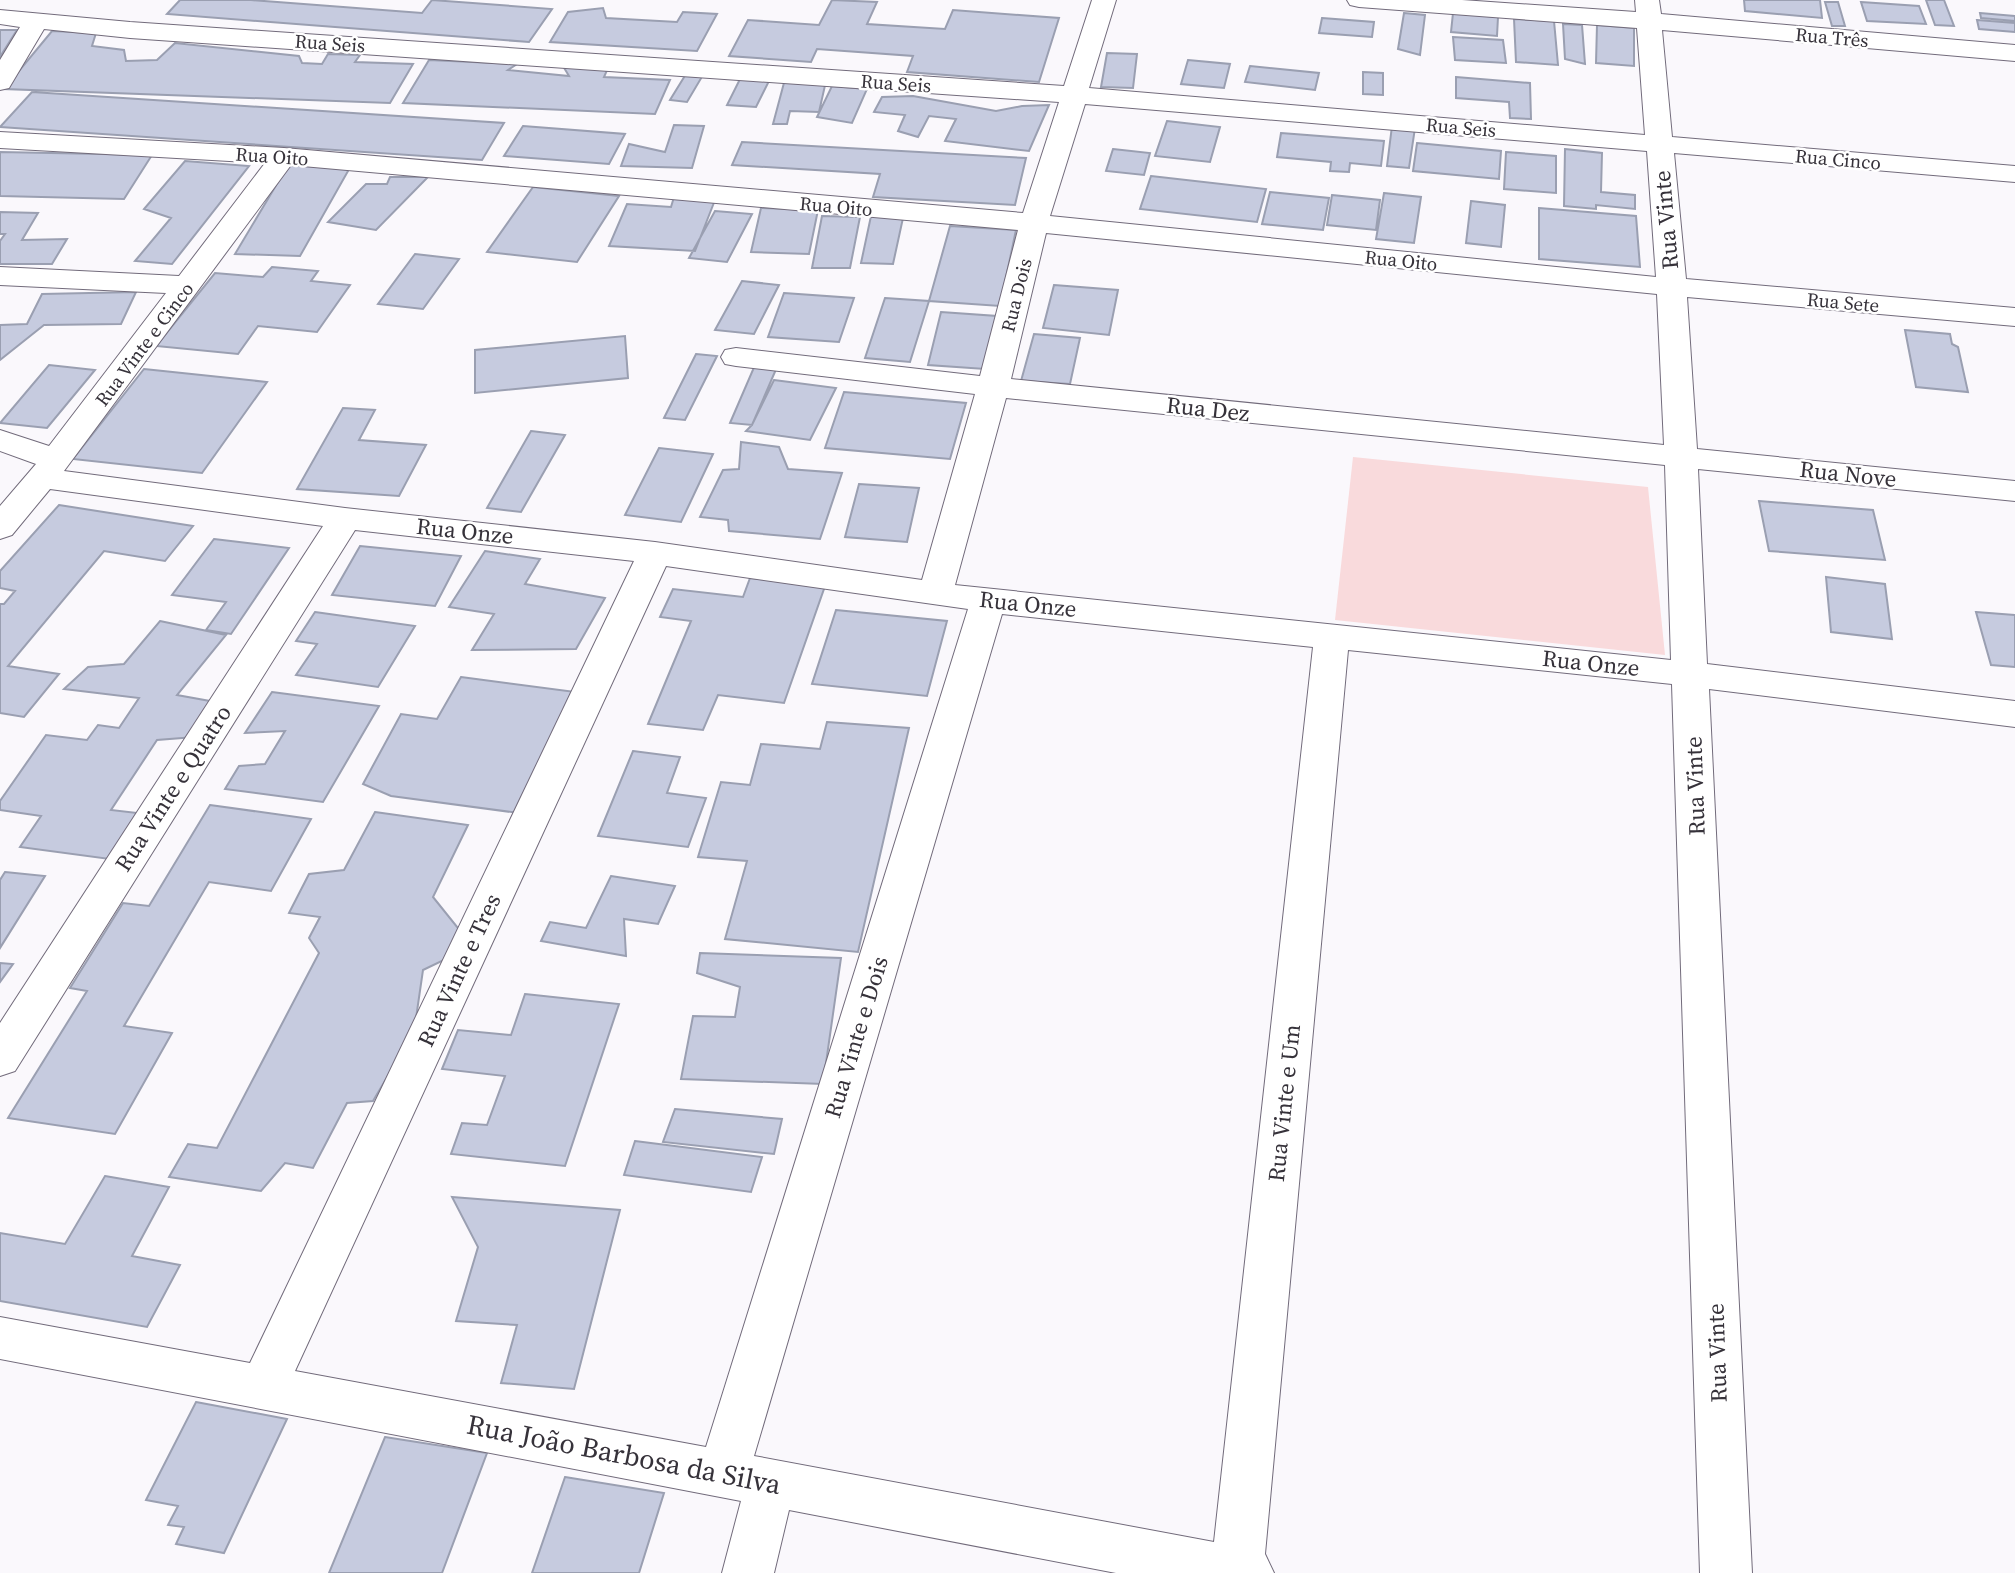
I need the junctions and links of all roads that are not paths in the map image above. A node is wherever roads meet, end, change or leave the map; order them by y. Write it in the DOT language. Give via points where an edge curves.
graph roads {
  1 [pos="1104,0"];
  2 [pos="1359,0"];
  3 [pos="149,10"];
  4 [pos="1648,11"];
  5 [pos="0,17"];
  6 [pos="36,22"];
  7 [pos="130,30"];
  8 [pos="2015,53"];
  9 [pos="0,82"];
  10 [pos="1075,95"];
  11 [pos="0,140"];
  12 [pos="1660,143"];
  13 [pos="284,156"];
  14 [pos="2015,174"];
  15 [pos="1034,223"];
  16 [pos="0,276"];
  17 [pos="189,285"];
  18 [pos="1672,287"];
  19 [pos="2015,317"];
  20 [pos="736,357"];
  21 [pos="993,387"];
  22 [pos="0,440"];
  23 [pos="1681,458"];
  24 [pos="49,469"];
  25 [pos="2015,491"];
  26 [pos="345,518"];
  27 [pos="0,528"];
  28 [pos="655,553"];
  29 [pos="936,592"];
  30 [pos="988,601"];
  31 [pos="1332,635"];
  32 [pos="1690,674"];
  33 [pos="2015,714"];
  34 [pos="0,1059"];
  35 [pos="0,1338"];
  36 [pos="263,1387"];
  37 [pos="747,1477"];
  38 [pos="1242,1572"];
  39 [pos="748,1573"];
  40 [pos="1726,1573"];
  1 -- 10 [label="street, Rua Dois"];
  2 -- 4 [label="street, Rua Três"];
  3 -- 7 [label="street"];
  4 -- 8 [label="street, Rua Três"];
  4 -- 12 [label="street, Rua Vinte"];
  5 -- 6 [label="street, Rua Seis"];
  6 -- 7 [label="street, Rua Seis"];
  6 -- 9 [label="street"];
  7 -- 10 [label="street, Rua Seis"];
  10 -- 12 [label="street, Rua Seis"];
  10 -- 15 [label="street, Rua Dois"];
  11 -- 13 [label="street, Rua Oito"];
  12 -- 14 [label="street, Rua Cinco"];
  12 -- 18 [label="street, Rua Vinte"];
  13 -- 15 [label="street, Rua Oito"];
  13 -- 17 [label="street, Rua Vinte e Cinco"];
  15 -- 18 [label="street, Rua Oito"];
  15 -- 21 [label="street, Rua Dois"];
  16 -- 17 [label="street"];
  17 -- 24 [label="street, Rua Vinte e Cinco"];
  18 -- 19 [label="street, Rua Sete"];
  18 -- 23 [label="street, Rua Vinte"];
  20 -- 21 [label="street, Rua Dez"];
  21 -- 23 [label="street, Rua Dez"];
  21 -- 29 [label="street, Rua Dois"];
  22 -- 24 [label="street, Rua Onze"];
  23 -- 25 [label="street, Rua Nove"];
  23 -- 32 [label="street, Rua Vinte"];
  24 -- 26 [label="street, Rua Onze"];
  24 -- 27 [label="street, Rua Vinte e Cinco"];
  26 -- 28 [label="street, Rua Onze"];
  26 -- 34 [label="street, Rua Vinte e Quatro"];
  28 -- 29 [label="street, Rua Onze"];
  28 -- 36 [label="street, Rua Vinte e Tres"];
  29 -- 30 [label="street, Rua Onze"];
  30 -- 31 [label="street, Rua Onze"];
  30 -- 37 [label="street, Rua Vinte e Dois"];
  31 -- 32 [label="street, Rua Onze"];
  31 -- 38 [label="street, Rua Vinte e Um"];
  32 -- 33 [label="street, Rua Onze"];
  32 -- 40 [label="street, Rua Vinte"];
  35 -- 36 [label="street, Rua João Barbosa da Silva"];
  36 -- 37 [label="street, Rua João Barbosa da Silva"];
  37 -- 38 [label="street, Rua João Barbosa da Silva"];
  37 -- 39 [label="street, Rua Vinte e Dois"];
}
